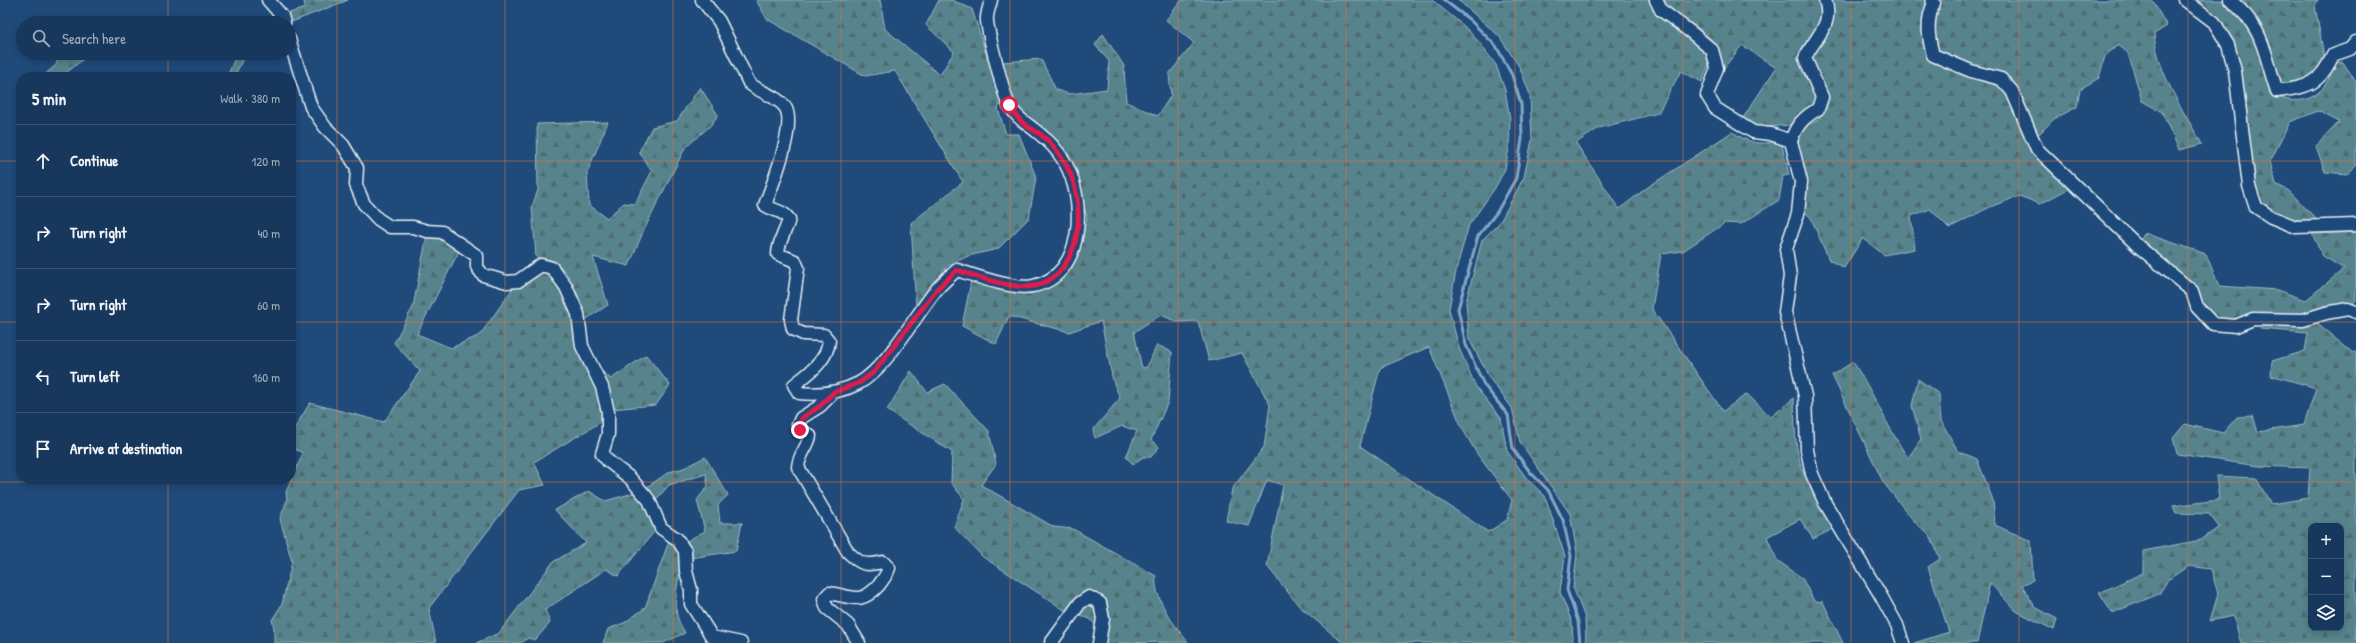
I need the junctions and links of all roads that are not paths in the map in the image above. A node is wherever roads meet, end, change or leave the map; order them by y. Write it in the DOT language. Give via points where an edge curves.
graph roads {
  1 [pos="268,0"];
  2 [pos="702,0"];
  3 [pos="991,0"];
  4 [pos="1656,0"];
  5 [pos="1826,0"];
  6 [pos="1932,0"];
  7 [pos="2185,0"];
  8 [pos="2230,0"];
  9 [pos="282,16"];
  10 [pos="2356,42"];
  11 [pos="296,60"];
  12 [pos="1791,141"];
  13 [pos="2356,225"];
  14 [pos="2356,312"];
  15 [pos="834,392"];
  16 [pos="741,643"];
  17 [pos="859,643"];
  18 [pos="1051,643"];
  19 [pos="1099,643"];
  20 [pos="1903,643"];
  1 -- 9 [label="street"];
  2 -- 15 [label="street" via="720,21 749,83 758,91 778,100 786,108 782,161 765,204 784,213 789,219 778,247 778,254 795,261 798,268 790,320 793,329 803,334 824,335 829,341 821,362 794,385 799,392 815,395"];
  3 -- 15 [label="street" via="987,20 1009,105 1023,123 1042,136 1064,161 1077,195 1078,229 1072,255 1055,277 1033,286 992,281 957,270 937,289 874,372 859,383"];
  4 -- 12 [label="street" via="1661,10 1712,50 1717,68 1708,96 1715,108 1753,132 1771,134"];
  5 -- 12 [label="street" via="1829,12 1823,32 1805,58 1822,97 1818,109 1806,116 1795,128"];
  6 -- 14 [label="street" via="1934,3 1928,15 1929,40 1933,55 1971,72 2001,79 2012,91 2037,148 2138,246 2192,291 2197,307 2213,324 2236,326 2253,319 2303,320 2326,313 2348,310"];
  7 -- 13 [label="street" via="2214,22 2228,45 2235,71 2249,186 2256,208 2296,227"];
  8 -- 10 [label="street" via="2245,12 2256,26 2277,91 2305,88 2318,78 2333,55 2350,49"];
  11 -- 16 [label="street" via="311,107 324,127 348,152 357,168 356,186 378,219 390,227 413,227 442,232 477,256 477,267 483,275 507,282 518,281 541,265 552,268 578,314 582,346 602,387 608,412 608,434 602,454 630,478 649,500 661,528 678,539 686,551 691,604 712,637"];
  12 -- 20 [label="street" via="1801,182 1798,214 1786,249 1790,276 1785,312 1805,396 1807,450 1812,474 1825,503 1887,608"];
  15 -- 17 [label="street" via="820,406 802,418 798,425 800,430 810,436 799,458 798,466 848,552 858,563 870,565 883,562 889,568 887,576 869,596 859,598 829,593 824,599 827,608 848,625"];
  18 -- 19 [label="street" via="1080,603 1088,597 1100,604 1102,619"];
}
